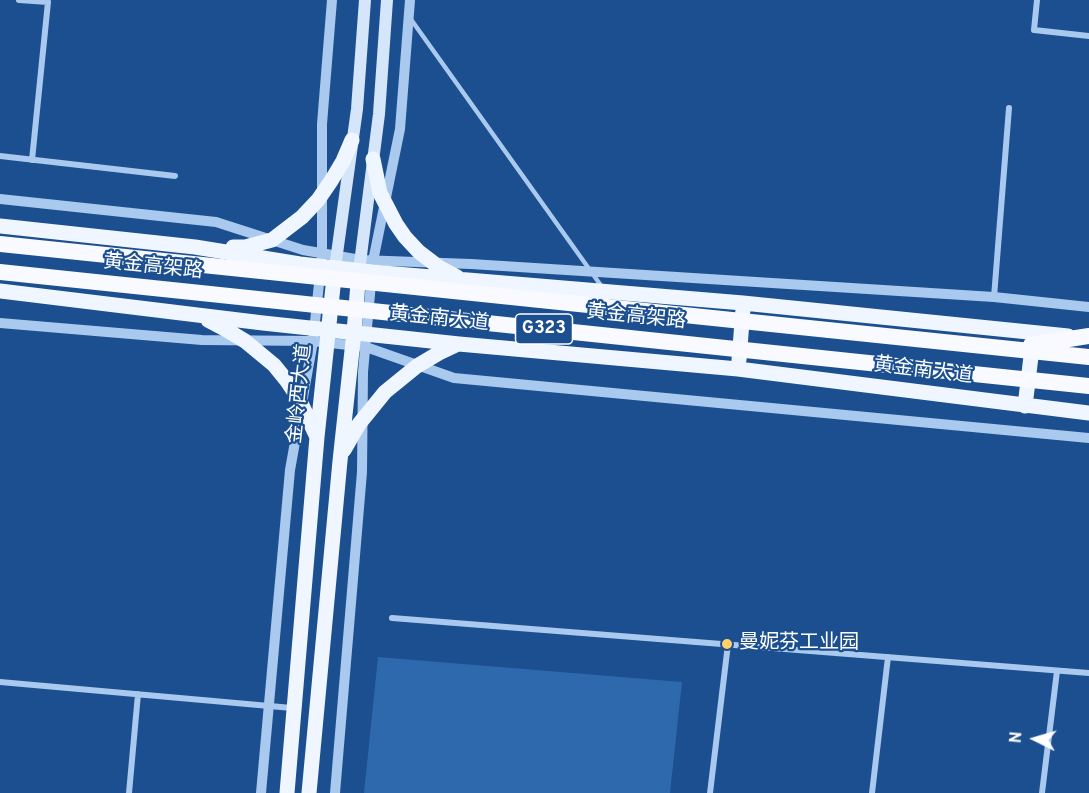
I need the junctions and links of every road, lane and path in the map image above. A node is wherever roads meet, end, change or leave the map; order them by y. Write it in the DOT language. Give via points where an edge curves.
graph roads {
  1 [pos="19,0"];
  2 [pos="332,0"];
  3 [pos="365,0"];
  4 [pos="387,0"];
  5 [pos="410,0"];
  6 [pos="1037,0"];
  7 [pos="48,1"];
  8 [pos="409,17"];
  9 [pos="1089,36"];
  10 [pos="1009,108"];
  11 [pos="352,140"];
  12 [pos="0,156"];
  13 [pos="373,159"];
  14 [pos="32,160"];
  15 [pos="175,176"];
  16 [pos="322,194"];
  17 [pos="0,199"];
  18 [pos="385,203"];
  19 [pos="0,225"];
  20 [pos="272,240"];
  21 [pos="0,244"];
  22 [pos="195,247"];
  23 [pos="329,261"];
  24 [pos="433,263"];
  25 [pos="366,266"];
  26 [pos="0,272"];
  27 [pos="462,280"];
  28 [pos="0,291"];
  29 [pos="606,292"];
  30 [pos="994,297"];
  31 [pos="743,303"];
  32 [pos="1089,307"];
  33 [pos="189,313"];
  34 [pos="0,323"];
  35 [pos="1034,332"];
  36 [pos="321,335"];
  37 [pos="1089,337"];
  38 [pos="360,339"];
  39 [pos="245,341"];
  40 [pos="459,344"];
  41 [pos="1007,348"];
  42 [pos="1089,357"];
  43 [pos="417,366"];
  44 [pos="738,369"];
  45 [pos="1004,377"];
  46 [pos="1089,386"];
  47 [pos="1089,397"];
  48 [pos="302,404"];
  49 [pos="1025,406"];
  50 [pos="1089,413"];
  51 [pos="362,420"];
  52 [pos="317,437"];
  53 [pos="1089,438"];
  54 [pos="340,461"];
  55 [pos="392,618"];
  56 [pos="728,645"];
  57 [pos="888,657"];
  58 [pos="1057,670"];
  59 [pos="1089,673"];
  60 [pos="0,682"];
  61 [pos="138,694"];
  62 [pos="269,705"];
  63 [pos="295,708"];
  64 [pos="129,793"];
  65 [pos="261,793"];
  66 [pos="287,793"];
  67 [pos="309,793"];
  68 [pos="335,793"];
  69 [pos="710,793"];
  70 [pos="872,793"];
  71 [pos="1042,793"];
  1 -- 7 [label="street"];
  2 -- 16 [label="street" via="322,124"];
  3 -- 11 [label="main road, 金岭西大道"];
  4 -- 13 [label="main road"];
  5 -- 8 [label="street"];
  6 -- 9 [label="street" via="1034,30"];
  7 -- 14 [label="street"];
  8 -- 18 [label="street" via="400,129"];
  8 -- 29 [label="lane"];
  10 -- 30 [label="street"];
  11 -- 16 [label="main road"];
  11 -- 23 [label="main road, 金岭西大道"];
  12 -- 14 [label="street"];
  13 -- 18 [label="main road"];
  13 -- 25 [label="main road"];
  14 -- 15 [label="street"];
  16 -- 20 [label="main road" via="302,217"];
  16 -- 23 [label="street"];
  17 -- 20 [label="street" via="216,222"];
  18 -- 24 [label="main road" via="405,237"];
  18 -- 25 [label="street"];
  19 -- 22 [label="main road, 黄金南大道"];
  20 -- 22 [label="main road" via="245,248"];
  20 -- 23 [label="street"];
  21 -- 41 [label="highway, 黄金高架路 / G323, bridge"];
  22 -- 23 [label="main road, 黄金南大道"];
  23 -- 25 [label="main road, 黄金南大道"];
  23 -- 36 [label="main road, 金岭西大道"];
  24 -- 25 [label="street"];
  24 -- 27 [label="main road"];
  24 -- 30 [label="street"];
  25 -- 27 [label="main road, 黄金南大道"];
  25 -- 38 [label="main road"];
  26 -- 45 [label="highway, 黄金高架路 / G323, bridge"];
  27 -- 29 [label="main road, 黄金南大道"];
  28 -- 33 [label="main road, 黄金南大道"];
  29 -- 31 [label="main road, 黄金南大道"];
  30 -- 32 [label="street"];
  31 -- 35 [label="main road, 黄金南大道"];
  31 -- 44 [label="main road"];
  33 -- 36 [label="main road, 黄金南大道"];
  33 -- 39 [label="main road"];
  34 -- 39 [label="street"];
  35 -- 37 [label="main road, 黄金南大道"];
  35 -- 49 [label="main road"];
  36 -- 38 [label="main road, 黄金南大道"];
  36 -- 39 [label="street"];
  36 -- 48 [label="street"];
  36 -- 52 [label="main road, 金岭西大道"];
  37 -- 41 [label="highway, bridge"];
  38 -- 40 [label="main road, 黄金南大道"];
  38 -- 43 [label="street"];
  38 -- 51 [label="street"];
  38 -- 54 [label="main road"];
  39 -- 48 [label="main road" via="274,365"];
  40 -- 43 [label="main road"];
  40 -- 44 [label="main road, 黄金南大道"];
  41 -- 42 [label="highway, 黄金高架路 / G323, bridge"];
  43 -- 51 [label="main road" via="385,392"];
  43 -- 53 [label="street" via="454,378"];
  44 -- 49 [label="main road, 黄金南大道"];
  45 -- 46 [label="highway, 黄金高架路 / G323, bridge"];
  45 -- 47 [label="highway, bridge"];
  48 -- 52 [label="main road"];
  48 -- 62 [label="street" via="290,470"];
  49 -- 50 [label="main road, 黄金南大道"];
  51 -- 54 [label="main road"];
  51 -- 68 [label="street" via="362,472"];
  52 -- 63 [label="main road, 金岭西大道"];
  54 -- 67 [label="main road"];
  55 -- 56 [label="street"];
  56 -- 57 [label="street"];
  56 -- 69 [label="street"];
  57 -- 58 [label="street"];
  57 -- 70 [label="street"];
  58 -- 59 [label="street"];
  58 -- 71 [label="street"];
  60 -- 61 [label="street"];
  61 -- 62 [label="street"];
  61 -- 64 [label="street"];
  62 -- 63 [label="street"];
  62 -- 65 [label="street"];
  63 -- 66 [label="main road, 金岭西大道"];
}
